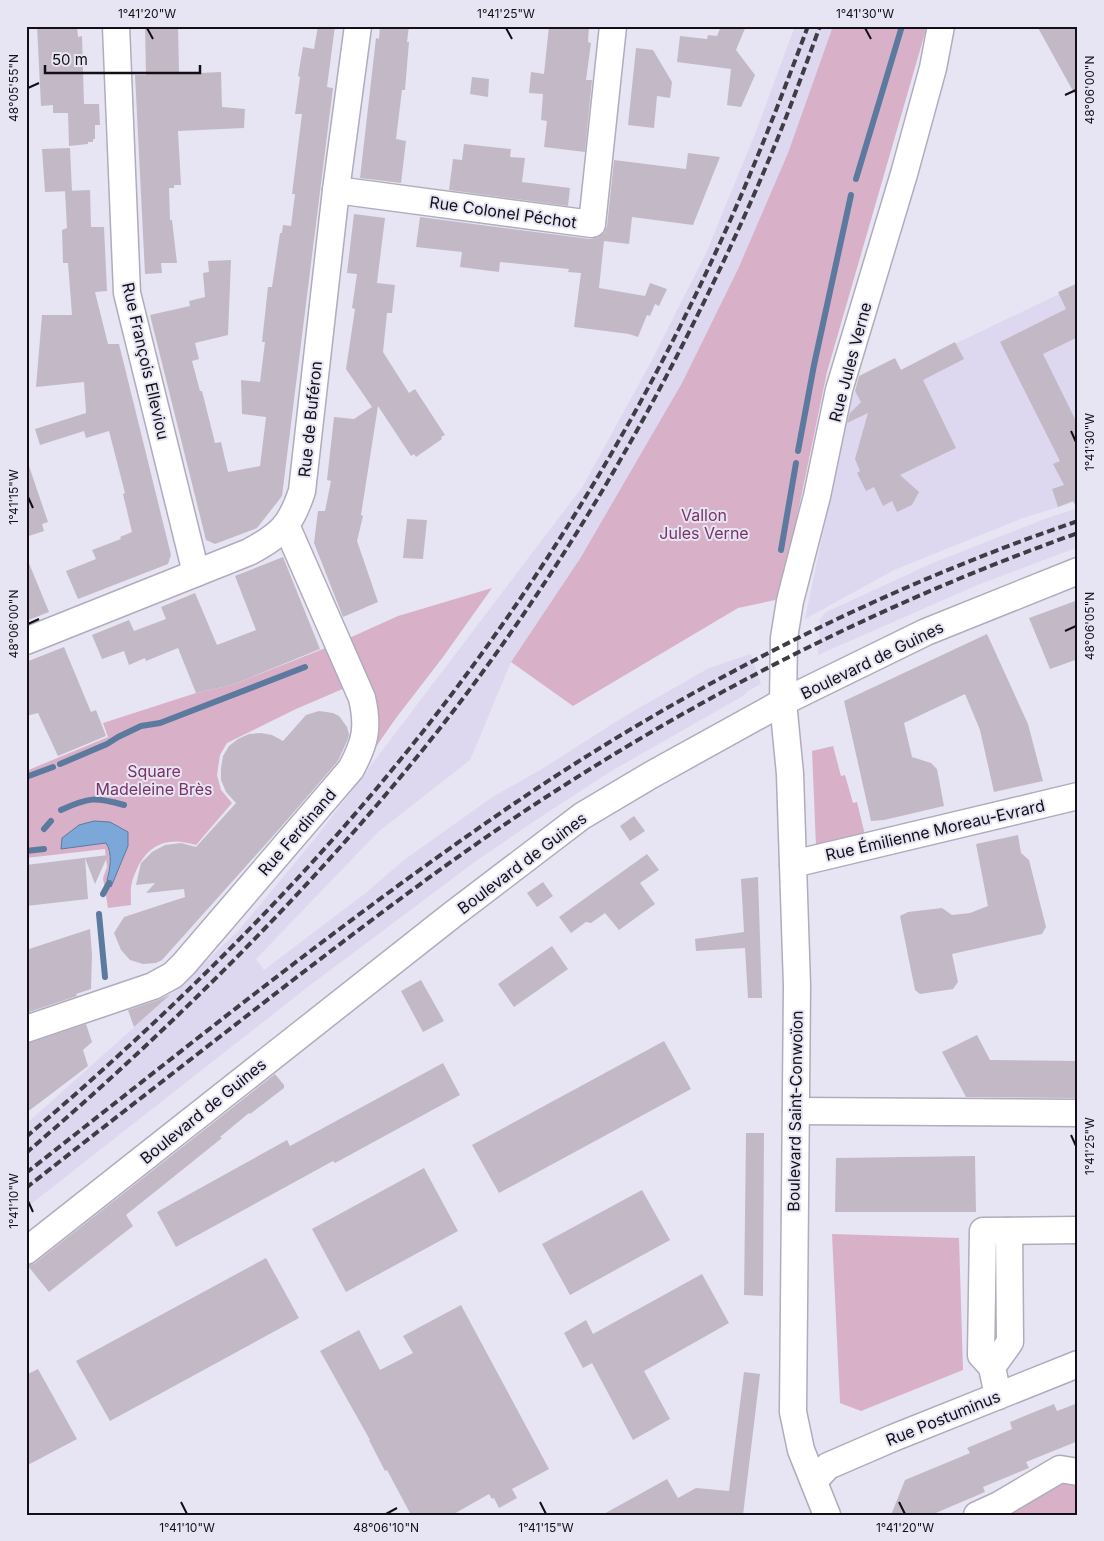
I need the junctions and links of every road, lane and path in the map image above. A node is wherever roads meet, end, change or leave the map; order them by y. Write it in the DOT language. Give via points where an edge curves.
graph roads {
  1 [pos="116,26"];
  2 [pos="358,26"];
  3 [pos="613,26"];
  4 [pos="941,26"];
  5 [pos="336,190"];
  6 [pos="286,525"];
  7 [pos="1078,571"];
  8 [pos="196,573"];
  9 [pos="26,641"];
  10 [pos="784,702"];
  11 [pos="1078,796"];
  12 [pos="793,864"];
  13 [pos="26,1028"];
  14 [pos="796,1111"];
  15 [pos="1078,1113"];
  16 [pos="1078,1230"];
  17 [pos="26,1250"];
  18 [pos="1078,1364"];
  19 [pos="998,1396"];
  20 [pos="1078,1472"];
  21 [pos="814,1481"];
  22 [pos="827,1515"];
  23 [pos="977,1515"];
  1 -- 8 [label="street, Rue François Elleviou" via="127,293"];
  2 -- 5 [label="street, Rue de Buféron"];
  3 -- 5 [label="street, Rue Colonel Péchot" via="592,224"];
  4 -- 10 [label="street, Rue Jules Verne" via="904,174 840,390 790,601 784,638"];
  5 -- 6 [label="street, Rue de Buféron" via="302,491"];
  6 -- 8 [label="street, Rue de Buféron" via="262,545"];
  6 -- 13 [label="street, Rue Ferdinand" via="362,698 366,726 364,742 351,769 173,975 153,986"];
  7 -- 10 [label="street, Boulevard de Guines" via="926,632"];
  8 -- 9 [label="street, Rue de Buféron"];
  10 -- 12 [label="street, Boulevard Saint-Conwoïon"];
  10 -- 17 [label="street, Boulevard de Guines" via="644,779 564,829"];
  11 -- 12 [label="street, Rue Émilienne Moreau-Evrard"];
  12 -- 14 [label="street, Boulevard Saint-Conwoïon" via="797,986"];
  14 -- 15 [label="street"];
  14 -- 21 [label="street, Boulevard Saint-Conwoïon" via="793,1412 801,1450"];
  16 -- 19 [label="street" via="1009,1230 1010,1342 992,1367"];
  18 -- 19 [label="street, Rue Postuminus"];
  19 -- 21 [label="street, Rue Postuminus" via="828,1466"];
  20 -- 23 [label="street" via="1060,1469"];
  21 -- 22 [label="street, Boulevard Saint-Conwoïon"];
}
